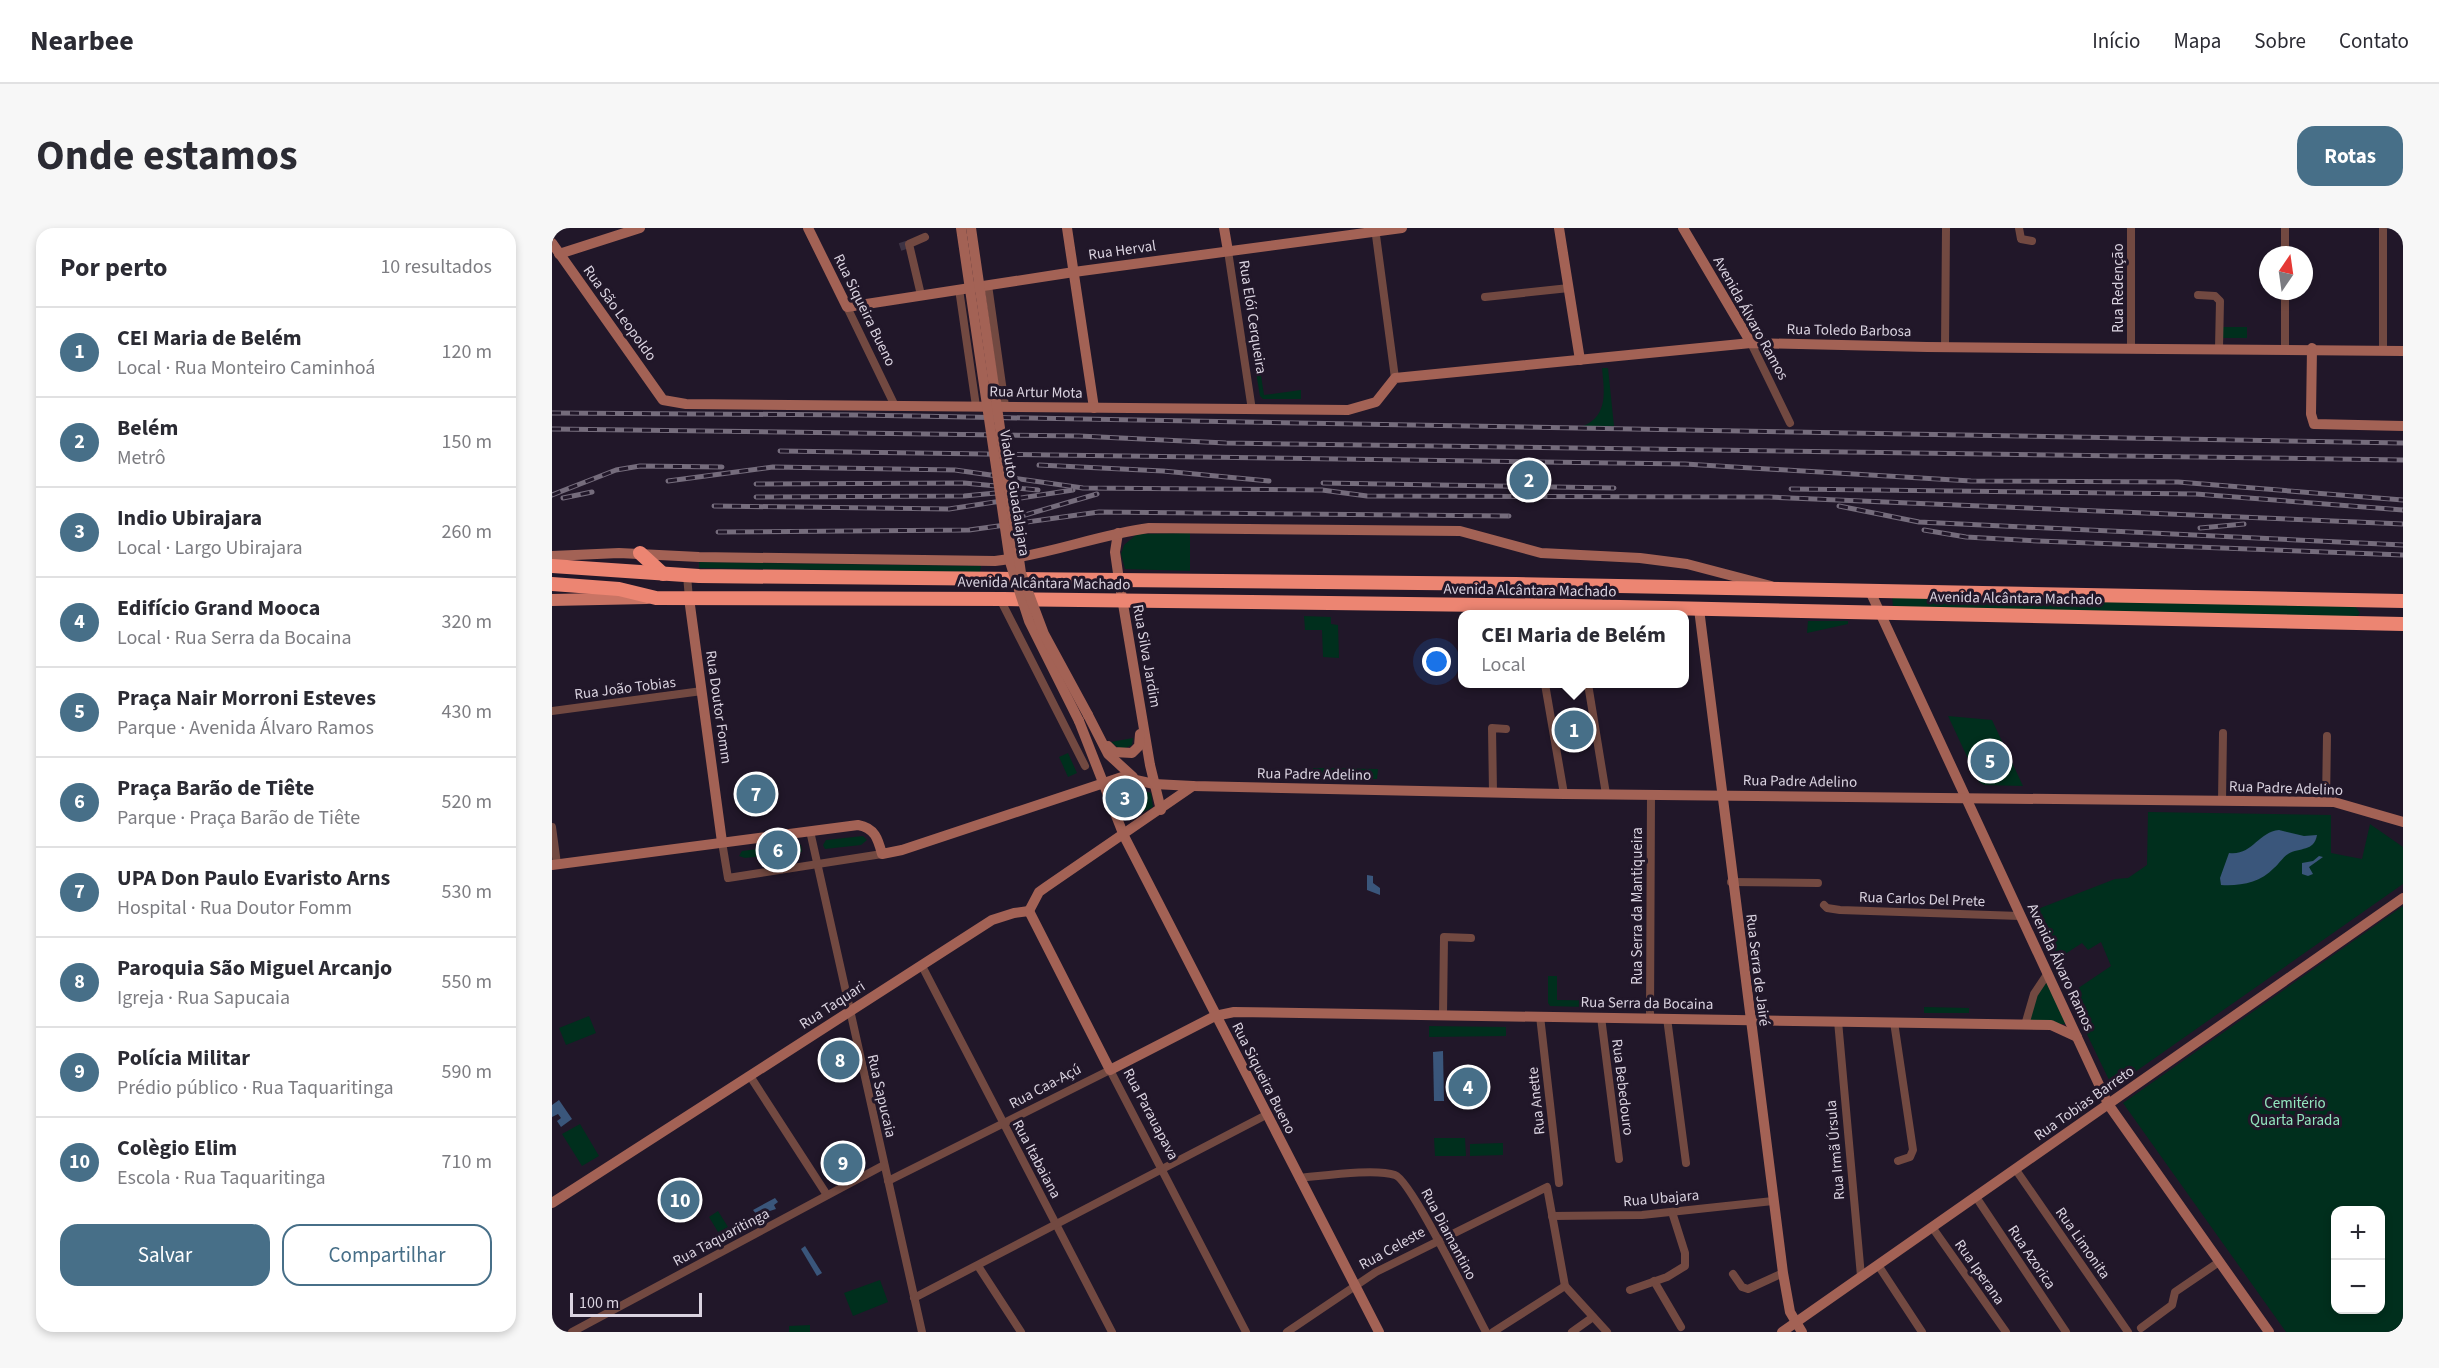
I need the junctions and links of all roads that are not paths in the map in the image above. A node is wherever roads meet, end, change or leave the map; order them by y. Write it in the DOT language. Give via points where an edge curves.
graph roads {
  1 [pos="640,228"];
  2 [pos="808,228"];
  3 [pos="961,228"];
  4 [pos="971,228"];
  5 [pos="1067,228"];
  6 [pos="1224,228"];
  7 [pos="1402,228"];
  8 [pos="1559,228"];
  9 [pos="1683,228"];
  10 [pos="1946,228"];
  11 [pos="2019,228"];
  12 [pos="2131,228"];
  13 [pos="2286,228"];
  14 [pos="2383,228"];
  15 [pos="1375,230"];
  16 [pos="925,237"];
  17 [pos="2032,241"];
  18 [pos="552,243"];
  19 [pos="2285,246"];
  20 [pos="1228,251"];
  21 [pos="556,255"];
  22 [pos="1074,272"];
  23 [pos="988,285"];
  24 [pos="1569,288"];
  25 [pos="959,289"];
  26 [pos="921,295"];
  27 [pos="2198,295"];
  28 [pos="1485,297"];
  29 [pos="2285,300"];
  30 [pos="847,307"];
  31 [pos="1751,343"];
  32 [pos="1945,348"];
  33 [pos="2131,348"];
  34 [pos="2218,348"];
  35 [pos="2285,348"];
  36 [pos="2383,350"];
  37 [pos="2309,351"];
  38 [pos="2403,351"];
  39 [pos="1580,360"];
  40 [pos="1395,378"];
  41 [pos="663,400"];
  42 [pos="895,406"];
  43 [pos="975,406"];
  44 [pos="1005,406"];
  45 [pos="1094,408"];
  46 [pos="1252,410"];
  47 [pos="1790,423"];
  48 [pos="2403,426"];
  49 [pos="1118,533"];
  50 [pos="640,553"];
  51 [pos="552,556"];
  52 [pos="552,566"];
  53 [pos="663,574"];
  54 [pos="687,576"];
  55 [pos="1119,580"];
  56 [pos="552,584"];
  57 [pos="1869,589"];
  58 [pos="1783,590"];
  59 [pos="656,598"];
  60 [pos="689,598"];
  61 [pos="1000,598"];
  62 [pos="552,600"];
  63 [pos="1123,601"];
  64 [pos="2399,601"];
  65 [pos="1699,609"];
  66 [pos="1576,610"];
  67 [pos="1881,612"];
  68 [pos="2403,624"];
  69 [pos="1546,688"];
  70 [pos="1589,688"];
  71 [pos="702,692"];
  72 [pos="552,711"];
  73 [pos="1083,718"];
  74 [pos="1142,720"];
  75 [pos="1506,729"];
  76 [pos="2223,733"];
  77 [pos="2327,736"];
  78 [pos="1100,739"];
  79 [pos="1085,766"];
  80 [pos="1136,779"];
  81 [pos="1103,782"];
  82 [pos="1154,784"];
  83 [pos="1193,786"];
  84 [pos="1078,791"];
  85 [pos="1493,792"];
  86 [pos="1564,794"];
  87 [pos="1605,794"];
  88 [pos="1651,794"];
  89 [pos="1722,794"];
  90 [pos="1966,798"];
  91 [pos="2222,801"];
  92 [pos="1109,802"];
  93 [pos="2326,802"];
  94 [pos="1161,810"];
  95 [pos="2403,822"];
  96 [pos="552,827"];
  97 [pos="810,831"];
  98 [pos="1124,836"];
  99 [pos="722,842"];
  100 [pos="882,854"];
  101 [pos="554,864"];
  102 [pos="817,864"];
  103 [pos="1731,882"];
  104 [pos="1818,883"];
  105 [pos="2403,897"];
  106 [pos="1824,905"];
  107 [pos="1029,911"];
  108 [pos="2020,915"];
  109 [pos="1471,938"];
  110 [pos="922,966"];
  111 [pos="2048,973"];
  112 [pos="2061,1003"];
  113 [pos="849,1012"];
  114 [pos="1443,1015"];
  115 [pos="1215,1016"];
  116 [pos="1540,1016"];
  117 [pos="1601,1017"];
  118 [pos="1650,1018"];
  119 [pos="1667,1018"];
  120 [pos="1749,1020"];
  121 [pos="1838,1021"];
  122 [pos="1894,1022"];
  123 [pos="2025,1025"];
  124 [pos="2051,1025"];
  125 [pos="2077,1037"];
  126 [pos="1110,1070"];
  127 [pos="750,1076"];
  128 [pos="2108,1104"];
  129 [pos="1266,1115"];
  130 [pos="1004,1125"];
  131 [pos="1619,1160"];
  132 [pos="1898,1161"];
  133 [pos="1686,1163"];
  134 [pos="884,1165"];
  135 [pos="1163,1169"];
  136 [pos="2016,1170"];
  137 [pos="1299,1178"];
  138 [pos="888,1181"];
  139 [pos="1559,1183"];
  140 [pos="827,1195"];
  141 [pos="1976,1197"];
  142 [pos="1773,1201"];
  143 [pos="552,1203"];
  144 [pos="1672,1212"];
  145 [pos="1552,1216"];
  146 [pos="1056,1225"];
  147 [pos="1932,1227"];
  148 [pos="1436,1240"];
  149 [pos="2219,1262"];
  150 [pos="1878,1265"];
  151 [pos="978,1266"];
  152 [pos="1783,1273"];
  153 [pos="1733,1274"];
  154 [pos="1861,1276"];
  155 [pos="1654,1281"];
  156 [pos="1355,1284"];
  157 [pos="1565,1286"];
  158 [pos="1630,1290"];
  159 [pos="914,1298"];
  160 [pos="1593,1317"];
  161 [pos="1681,1327"];
  162 [pos="1799,1327"];
  163 [pos="2141,1328"];
  164 [pos="572,1332"];
  165 [pos="922,1332"];
  166 [pos="1022,1332"];
  167 [pos="1112,1332"];
  168 [pos="1246,1332"];
  169 [pos="1287,1332"];
  170 [pos="1379,1332"];
  171 [pos="1486,1332"];
  172 [pos="1493,1332"];
  173 [pos="1572,1332"];
  174 [pos="1607,1332"];
  175 [pos="1782,1332"];
  176 [pos="1922,1332"];
  177 [pos="2006,1332"];
  178 [pos="2066,1332"];
  179 [pos="2128,1332"];
  180 [pos="2269,1332"];
  1 -- 21 [label="street"];
  2 -- 30 [label="street, Rua Siqueira Bueno"];
  3 -- 73 [label="street, Viaduto Guadalajara, bridge" via="1010,562 1029,621"];
  4 -- 73 [label="street, Viaduto Guadalajara, bridge" via="1021,573 1034,613"];
  5 -- 22 [label="street"];
  6 -- 20 [label="street, Rua Elói Cerqueira"];
  7 -- 15 [label="street, Rua Herval"];
  8 -- 24 [label="street"];
  9 -- 31 [label="street, Avenida Álvaro Ramos"];
  10 -- 32 [label="street"];
  11 -- 17 [label="street" via="2021,239"];
  12 -- 33 [label="street, Rua Redenção"];
  13 -- 19 [label="street"];
  14 -- 36 [label="street"];
  15 -- 20 [label="street, Rua Herval"];
  15 -- 40 [label="street"];
  16 -- 26 [label="street" via="909,244"];
  18 -- 21 [label="street, Rua São Leopoldo"];
  20 -- 22 [label="street, Rua Herval"];
  20 -- 46 [label="street, Rua Elói Cerqueira"];
  21 -- 41 [label="street, Rua São Leopoldo"];
  22 -- 23 [label="street, Rua Herval"];
  22 -- 45 [label="street"];
  23 -- 25 [label="street, Rua Herval"];
  23 -- 44 [label="street"];
  24 -- 28 [label="street"];
  24 -- 39 [label="street"];
  25 -- 26 [label="street, Rua Herval"];
  25 -- 43 [label="street"];
  26 -- 30 [label="street, Rua Herval"];
  27 -- 34 [label="street" via="2215,296 2220,301"];
  29 -- 35 [label="street"];
  30 -- 42 [label="street, Rua Siqueira Bueno"];
  31 -- 32 [label="street, Rua Toledo Barbosa"];
  31 -- 39 [label="street, Rua Toledo Barbosa"];
  31 -- 47 [label="street, Avenida Álvaro Ramos"];
  32 -- 33 [label="street, Rua Toledo Barbosa"];
  33 -- 34 [label="street, Rua Toledo Barbosa"];
  34 -- 35 [label="street, Rua Toledo Barbosa"];
  35 -- 37 [label="street, Rua Toledo Barbosa"];
  36 -- 37 [label="street, Rua Toledo Barbosa"];
  36 -- 38 [label="street, Rua Toledo Barbosa"];
  37 -- 48 [label="street" via="2314,424"];
  39 -- 40 [label="street, Rua Toledo Barbosa"];
  40 -- 46 [label="street, Rua Artur Mota" via="1376,402 1361,408"];
  41 -- 42 [label="street, Rua Artur Mota" via="710,405"];
  42 -- 43 [label="street, Rua Artur Mota"];
  43 -- 44 [label="street, Rua Artur Mota"];
  44 -- 45 [label="street, Rua Artur Mota"];
  45 -- 46 [label="street, Rua Artur Mota"];
  49 -- 50 [label="street, Avenida Alcântara Machado" via="995,561"];
  49 -- 55 [label="street, Rua Silva Jardim" via="1115,552"];
  49 -- 58 [label="street, Avenida Alcântara Machado" via="1168,528 1460,531 1541,553 1687,564"];
  50 -- 51 [label="street, Avenida Alcântara Machado"];
  50 -- 53 [label="highway"];
  52 -- 53 [label="highway, Avenida Alcântara Machado"];
  53 -- 54 [label="highway, Avenida Alcântara Machado"];
  54 -- 55 [label="highway, Avenida Alcântara Machado"];
  54 -- 60 [label="street, Rua Doutor Fomm"];
  55 -- 58 [label="highway, Avenida Alcântara Machado"];
  55 -- 63 [label="street, Rua Silva Jardim"];
  56 -- 59 [label="highway, Avenida Alcântara Machado" via="619,589"];
  57 -- 58 [label="highway, Avenida Alcântara Machado"];
  57 -- 64 [label="highway, Avenida Alcântara Machado"];
  57 -- 67 [label="street, Avenida Álvaro Ramos"];
  59 -- 60 [label="highway, Avenida Alcântara Machado"];
  59 -- 62 [label="main road, Avenida Alcântara Machado"];
  60 -- 61 [label="highway, Avenida Alcântara Machado"];
  60 -- 71 [label="street, Rua Doutor Fomm"];
  61 -- 63 [label="highway, Avenida Alcântara Machado"];
  61 -- 79 [label="street"];
  63 -- 66 [label="highway, Avenida Alcântara Machado"];
  63 -- 74 [label="street, Rua Silva Jardim"];
  65 -- 66 [label="highway, Avenida Alcântara Machado"];
  65 -- 67 [label="highway, Avenida Alcântara Machado"];
  65 -- 89 [label="street, Rua Serra de Jairé"];
  67 -- 68 [label="highway, Avenida Alcântara Machado"];
  67 -- 90 [label="street, Avenida Álvaro Ramos"];
  69 -- 86 [label="street"];
  70 -- 87 [label="street"];
  71 -- 72 [label="street, Rua João Tobias"];
  71 -- 99 [label="street, Rua Doutor Fomm"];
  73 -- 78 [label="street, Viaduto Guadalajara"];
  73 -- 81 [label="street, Viaduto Guadalajara"];
  74 -- 78 [label="street" via="1139,746 1132,753 1114,752"];
  74 -- 82 [label="street, Rua Silva Jardim"];
  75 -- 85 [label="street" via="1492,728"];
  76 -- 91 [label="street"];
  77 -- 93 [label="street"];
  78 -- 80 [label="street, Viaduto Guadalajara" via="1108,754"];
  80 -- 81 [label="street" via="1117,777"];
  80 -- 82 [label="street, Rua Padre Adelino"];
  81 -- 84 [label="street"];
  81 -- 92 [label="street, Viaduto Guadalajara"];
  82 -- 83 [label="street, Rua Padre Adelino"];
  82 -- 94 [label="street, Rua Silva Jardim"];
  83 -- 85 [label="street, Rua Padre Adelino"];
  83 -- 94 [label="street"];
  84 -- 92 [label="street"];
  84 -- 100 [label="street"];
  85 -- 86 [label="street, Rua Padre Adelino"];
  86 -- 87 [label="street, Rua Padre Adelino"];
  87 -- 88 [label="street, Rua Padre Adelino"];
  88 -- 89 [label="street, Rua Padre Adelino"];
  88 -- 118 [label="street, Rua Serra da Mantiqueira"];
  89 -- 90 [label="street, Rua Padre Adelino"];
  89 -- 103 [label="street, Rua Serra de Jairé"];
  90 -- 91 [label="street, Rua Padre Adelino"];
  90 -- 108 [label="street, Avenida Álvaro Ramos"];
  91 -- 93 [label="street, Rua Padre Adelino"];
  92 -- 98 [label="street, Rua Siqueira Bueno"];
  93 -- 95 [label="street, Rua Padre Adelino"];
  94 -- 98 [label="street"];
  96 -- 101 [label="street"];
  97 -- 99 [label="street"];
  97 -- 100 [label="street" via="865,826 876,834"];
  97 -- 102 [label="street, Rua Sapucaia"];
  98 -- 107 [label="street" via="1039,892"];
  98 -- 115 [label="street, Rua Siqueira Bueno"];
  99 -- 101 [label="street"];
  99 -- 102 [label="street, Rua Doutor Fomm" via="728,878"];
  100 -- 102 [label="street"];
  102 -- 113 [label="street, Rua Sapucaia"];
  103 -- 104 [label="street"];
  103 -- 120 [label="street, Rua Serra de Jairé"];
  105 -- 128 [label="street, Rua Tobias Barreto"];
  106 -- 108 [label="street, Rua Carlos Del Prete" via="1840,910"];
  107 -- 110 [label="street, Rua Taquari" via="992,920"];
  107 -- 126 [label="street, Rua Parauapava"];
  108 -- 111 [label="street, Avenida Álvaro Ramos"];
  109 -- 114 [label="street" via="1444,937"];
  110 -- 113 [label="street, Rua Taquari"];
  110 -- 130 [label="street, Rua Itabaiana"];
  111 -- 112 [label="street, Avenida Álvaro Ramos"];
  111 -- 123 [label="street" via="2034,994"];
  112 -- 124 [label="street"];
  112 -- 125 [label="street, Avenida Álvaro Ramos"];
  113 -- 127 [label="street, Rua Taquari"];
  113 -- 134 [label="street, Rua Sapucaia"];
  114 -- 115 [label="street, Rua Serra da Bocaina" via="1234,1012"];
  114 -- 116 [label="street, Rua Serra da Bocaina"];
  115 -- 126 [label="street, Rua Caa-Açú"];
  115 -- 129 [label="street, Rua Siqueira Bueno"];
  116 -- 117 [label="street, Rua Serra da Bocaina"];
  116 -- 139 [label="street, Rua Anette"];
  117 -- 118 [label="street, Rua Serra da Bocaina"];
  117 -- 131 [label="street, Rua Bebedouro"];
  118 -- 119 [label="street, Rua Serra da Bocaina"];
  119 -- 120 [label="street, Rua Serra da Bocaina"];
  119 -- 133 [label="street"];
  120 -- 121 [label="street, Rua Serra da Bocaina"];
  120 -- 142 [label="street, Rua Serra de Jairé"];
  121 -- 122 [label="street, Rua Serra da Bocaina"];
  121 -- 154 [label="street, Rua Irmã Úrsula"];
  122 -- 123 [label="street, Rua Serra da Bocaina"];
  122 -- 132 [label="street" via="1912,1150 1910,1157"];
  123 -- 124 [label="street, Rua Serra da Bocaina"];
  124 -- 125 [label="street, Rua Serra da Bocaina"];
  125 -- 128 [label="street, Avenida Álvaro Ramos"];
  126 -- 130 [label="street, Rua Caa-Açú"];
  126 -- 135 [label="street, Rua Parauapava"];
  127 -- 140 [label="street"];
  127 -- 143 [label="street, Rua Taquari"];
  128 -- 136 [label="street, Rua Tobias Barreto"];
  128 -- 149 [label="street, Avenida Álvaro Ramos"];
  129 -- 135 [label="street"];
  129 -- 137 [label="street, Rua Siqueira Bueno"];
  130 -- 138 [label="street, Rua Caa-Açú"];
  130 -- 146 [label="street, Rua Itabaiana"];
  134 -- 138 [label="street, Rua Sapucaia"];
  134 -- 140 [label="street, Rua Taquaritinga"];
  135 -- 146 [label="street"];
  135 -- 168 [label="street, Rua Parauapava"];
  136 -- 141 [label="street, Rua Tobias Barreto"];
  136 -- 179 [label="street, Rua Limonita"];
  137 -- 148 [label="street, Rua Diamantino" via="1394,1174 1408,1185"];
  137 -- 156 [label="street, Rua Siqueira Bueno"];
  138 -- 159 [label="street, Rua Sapucaia"];
  140 -- 164 [label="street, Rua Taquaritinga"];
  141 -- 147 [label="street, Rua Tobias Barreto"];
  141 -- 178 [label="street, Rua Azorica"];
  142 -- 144 [label="street, Rua Ubajara"];
  142 -- 152 [label="street, Rua Serra de Jairé"];
  144 -- 145 [label="street, Rua Ubajara"];
  144 -- 155 [label="street" via="1686,1263 1683,1269"];
  145 -- 148 [label="street, Rua Celeste" via="1547,1187"];
  145 -- 157 [label="street"];
  146 -- 151 [label="street"];
  146 -- 167 [label="street, Rua Itabaiana"];
  147 -- 150 [label="street, Rua Tobias Barreto"];
  147 -- 177 [label="street, Rua Iperana"];
  148 -- 156 [label="street, Rua Celeste"];
  148 -- 171 [label="street, Rua Diamantino"];
  149 -- 163 [label="street" via="2175,1292 2172,1305"];
  149 -- 180 [label="street, Avenida Álvaro Ramos"];
  150 -- 154 [label="street, Rua Tobias Barreto"];
  150 -- 176 [label="street"];
  151 -- 159 [label="street"];
  151 -- 166 [label="street"];
  152 -- 153 [label="street" via="1748,1289"];
  152 -- 162 [label="street, Rua Serra de Jairé" via="1790,1312"];
  154 -- 162 [label="street, Rua Tobias Barreto"];
  155 -- 158 [label="street"];
  155 -- 161 [label="street"];
  156 -- 169 [label="street, Rua Celeste"];
  156 -- 170 [label="street, Rua Siqueira Bueno"];
  157 -- 160 [label="street"];
  157 -- 172 [label="street"];
  159 -- 165 [label="street, Rua Sapucaia"];
  160 -- 173 [label="street"];
  160 -- 174 [label="street"];
  162 -- 175 [label="street, Rua Tobias Barreto"];
}
